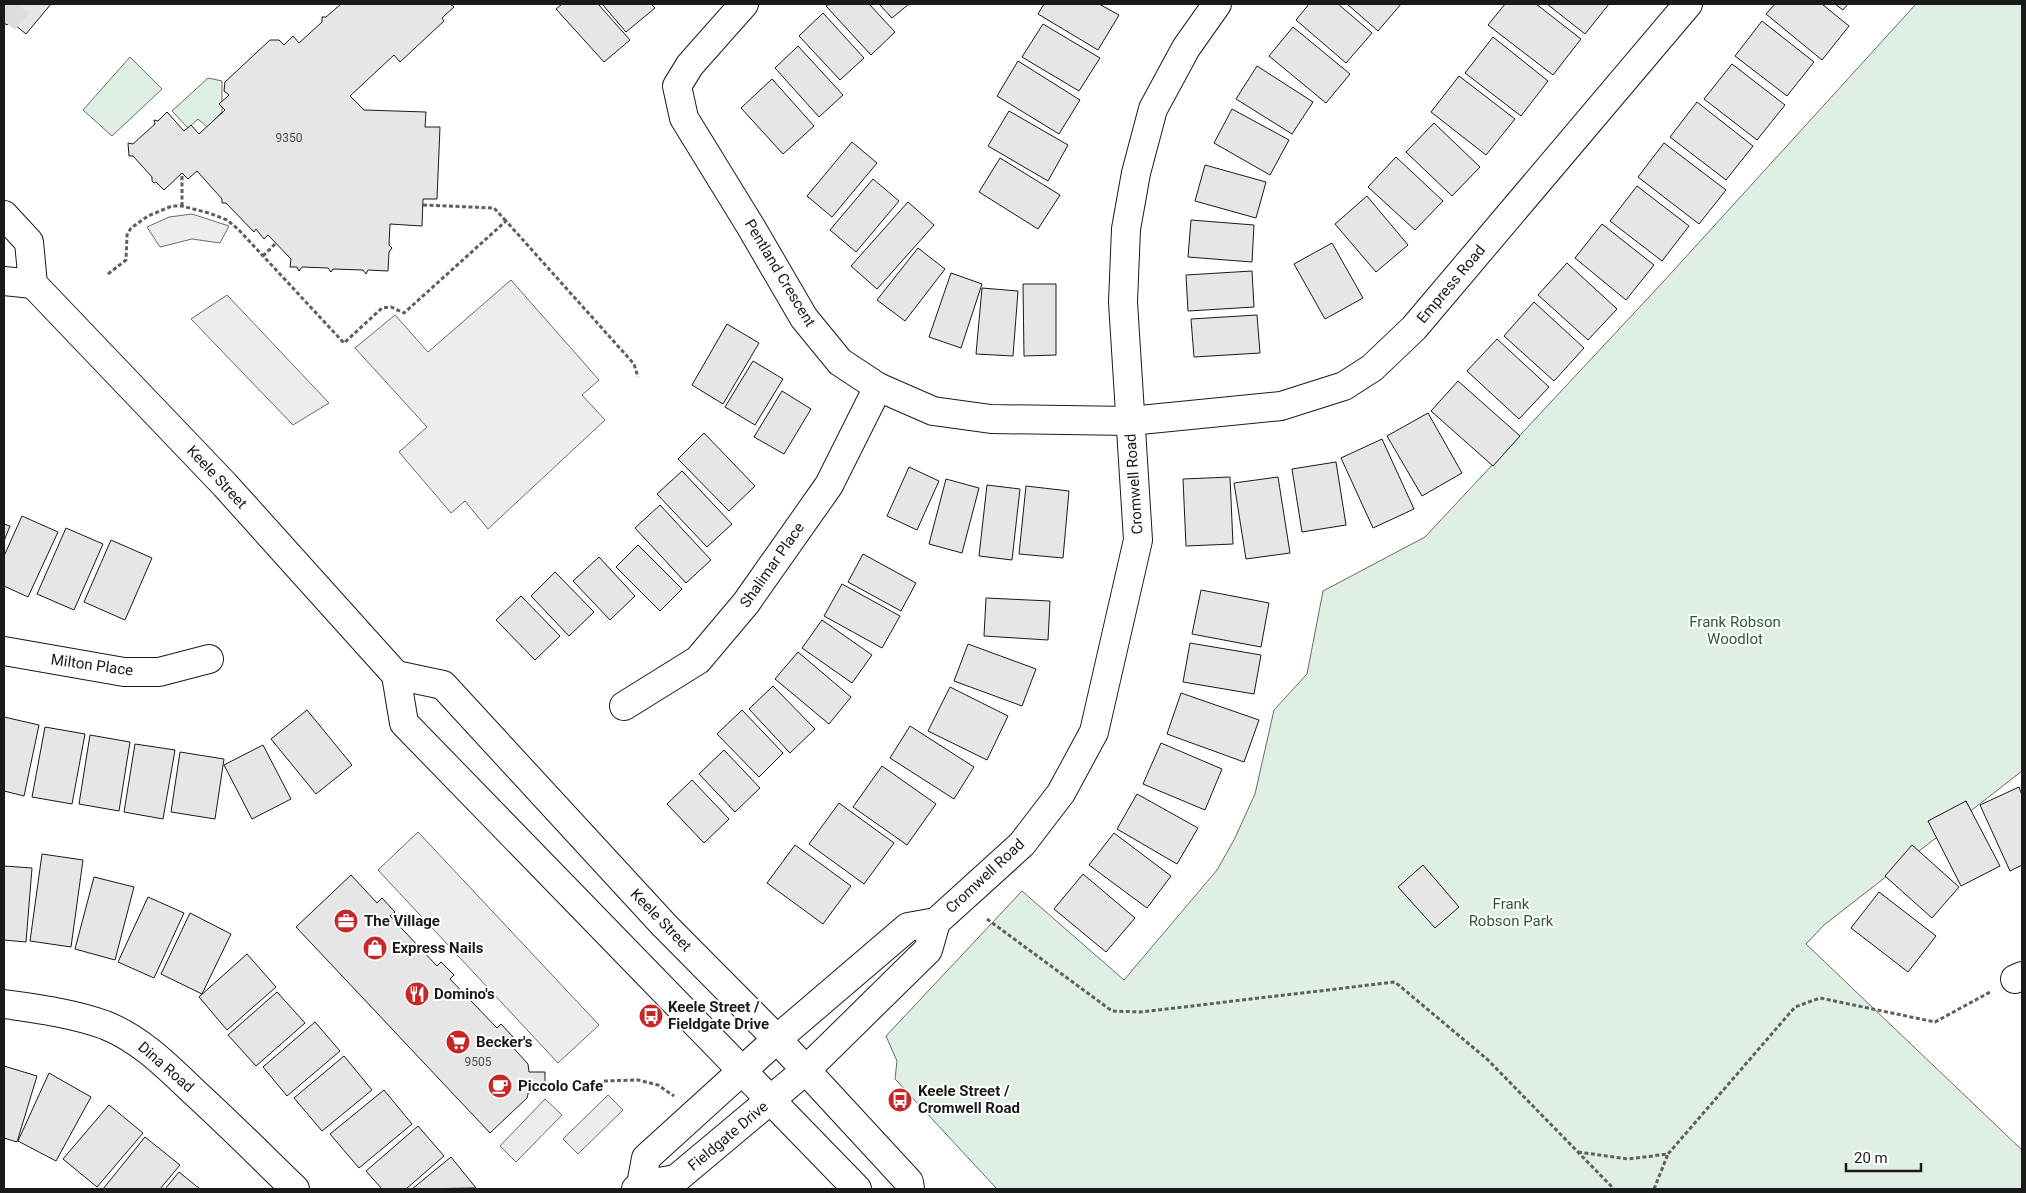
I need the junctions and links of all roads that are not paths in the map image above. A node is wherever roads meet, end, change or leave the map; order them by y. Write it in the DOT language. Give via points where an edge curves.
graph roads {
  1 [pos="744,4"];
  2 [pos="1218,4"];
  3 [pos="1688,4"];
  4 [pos="4,215"];
  5 [pos="4,281"];
  6 [pos="33,284"];
  7 [pos="878,387"];
  8 [pos="1130,421"];
  9 [pos="4,651"];
  10 [pos="209,658"];
  11 [pos="396,675"];
  12 [pos="624,706"];
  13 [pos="936,922"];
  14 [pos="4,1004"];
  15 [pos="778,1038"];
  16 [pos="742,1070"];
  17 [pos="806,1070"];
  18 [pos="771,1101"];
  19 [pos="639,1187"];
  20 [pos="295,1189"];
  21 [pos="857,1189"];
  22 [pos="910,1189"];
  1 -- 7 [label="street, Pentland Crescent" via="690,65 677,86 684,118 804,318 840,362"];
  2 -- 8 [label="street, Cromwell Road" via="1186,48 1153,109 1136,173 1126,229 1123,302"];
  3 -- 8 [label="street, Empress Road" via="1414,328 1372,368 1344,386 1281,406"];
  4 -- 6 [label="street" via="29,242"];
  5 -- 6 [label="street"];
  6 -- 11 [label="street, Keele Street" via="218,478"];
  7 -- 8 [label="street, Pentland Crescent" via="933,411 982,417"];
  7 -- 12 [label="street, Shalimar Place" via="829,485 746,603 698,660"];
  8 -- 13 [label="street, Cromwell Road" via="1138,540 1094,732 1061,793 1022,844"];
  9 -- 10 [label="street, Milton Place" via="124,672 159,672"];
  11 -- 15 [label="street, Keele Street" via="443,685 664,925"];
  11 -- 16 [label="street" via="404,723"];
  13 -- 15 [label="street, Cromwell Road" via="908,927"];
  13 -- 17 [label="street, Cromwell Road" via="928,950"];
  14 -- 20 [label="street, Dina Road" via="66,1014 105,1026 136,1041"];
  15 -- 16 [label="street, Fieldgate Drive"];
  15 -- 17 [label="street, Keele Street"];
  16 -- 18 [label="street"];
  16 -- 19 [label="street, Fieldgate Drive" via="646,1158"];
  17 -- 18 [label="street, Fieldgate Drive"];
  17 -- 22 [label="street, Keele Street" via="909,1182"];
  18 -- 19 [label="street, Fieldgate Drive" via="676,1179"];
  18 -- 21 [label="street"];
}
